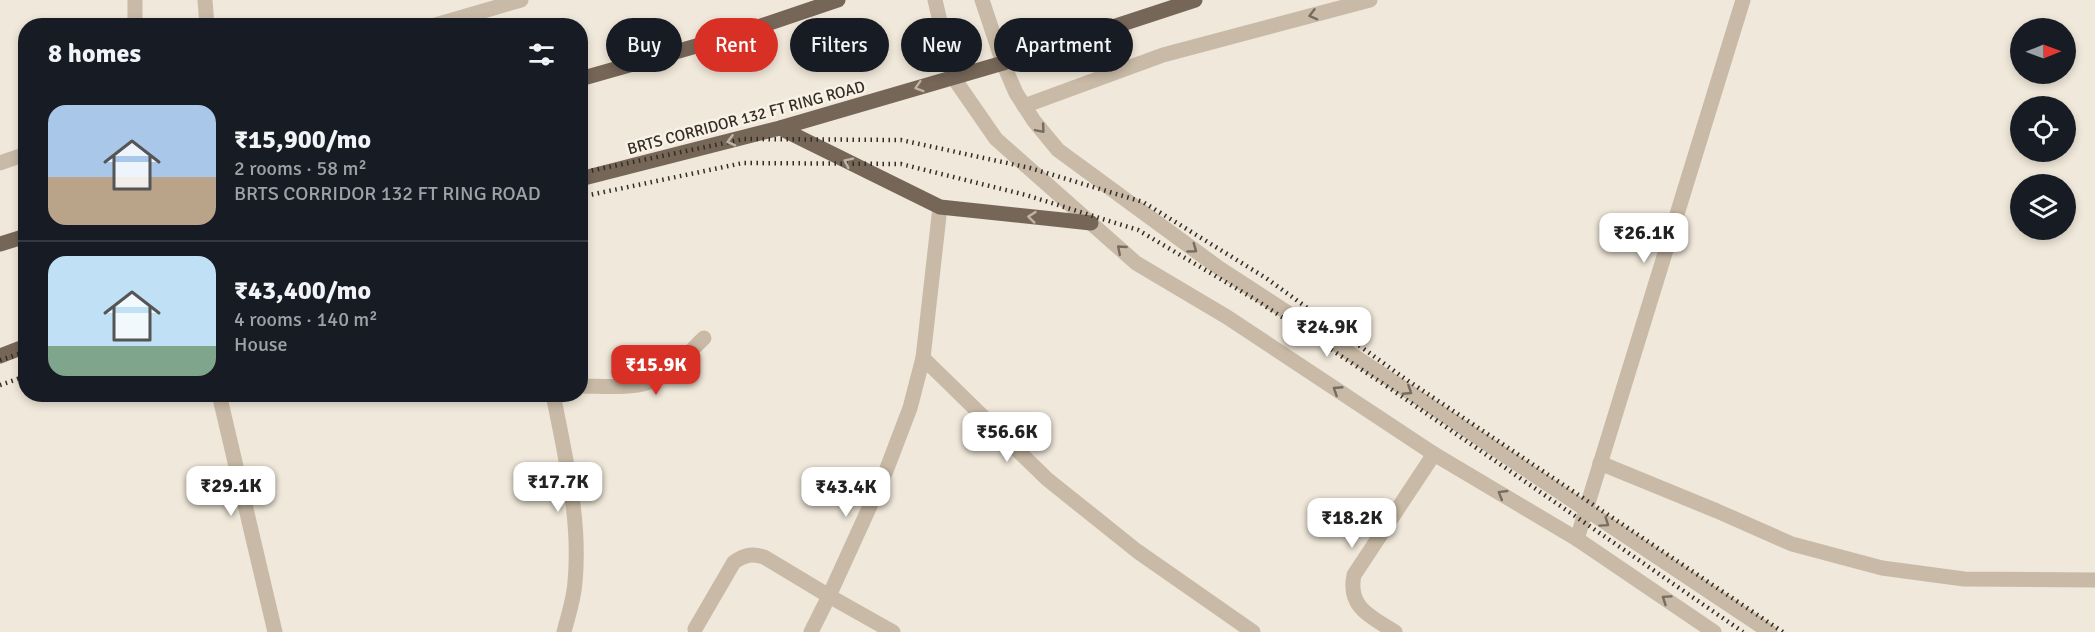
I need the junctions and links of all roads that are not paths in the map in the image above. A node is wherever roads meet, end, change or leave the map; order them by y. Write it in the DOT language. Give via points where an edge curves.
graph roads {
  1 [pos="135,0"];
  2 [pos="205,0"];
  3 [pos="520,0"];
  4 [pos="838,0"];
  5 [pos="935,0"];
  6 [pos="982,0"];
  7 [pos="1195,0"];
  8 [pos="1370,0"];
  9 [pos="1743,0"];
  10 [pos="135,18"];
  11 [pos="206,18"];
  12 [pos="459,18"];
  13 [pos="1133,20"];
  14 [pos="994,36"];
  15 [pos="994,65"];
  16 [pos="1007,72"];
  17 [pos="588,77"];
  18 [pos="952,77"];
  19 [pos="1024,106"];
  20 [pos="780,128"];
  21 [pos="18,157"];
  22 [pos="0,163"];
  23 [pos="588,177"];
  24 [pos="940,207"];
  25 [pos="1091,223"];
  26 [pos="18,238"];
  27 [pos="0,244"];
  28 [pos="704,338"];
  29 [pos="18,349"];
  30 [pos="0,356"];
  31 [pos="923,358"];
  32 [pos="588,386"];
  33 [pos="221,402"];
  34 [pos="555,402"];
  35 [pos="1434,454"];
  36 [pos="1600,463"];
  37 [pos="1586,510"];
  38 [pos="1577,539"];
  39 [pos="2095,580"];
  40 [pos="829,596"];
  41 [pos="695,629"];
  42 [pos="275,632"];
  43 [pos="564,632"];
  44 [pos="811,632"];
  45 [pos="893,632"];
  46 [pos="1253,632"];
  47 [pos="1395,632"];
  48 [pos="1714,632"];
  49 [pos="1770,632"];
  1 -- 10 [label="street"];
  2 -- 11 [label="street"];
  3 -- 12 [label="street"];
  4 -- 17 [label="main road" via="728,37"];
  5 -- 18 [label="street"];
  6 -- 14 [label="street"];
  7 -- 13 [label="main road, BRTS CORRIDOR 132 FT RING ROAD"];
  8 -- 19 [label="street, one-way" via="1163,55"];
  9 -- 36 [label="street"];
  15 -- 18 [label="main road, BRTS CORRIDOR 132 FT RING ROAD"];
  16 -- 19 [label="street"];
  18 -- 20 [label="main road, BRTS CORRIDOR 132 FT RING ROAD, one-way"];
  18 -- 25 [label="street" via="996,139"];
  19 -- 37 [label="street, one-way" via="1058,150 1219,268"];
  20 -- 23 [label="main road, BRTS CORRIDOR 132 FT RING ROAD, one-way"];
  24 -- 20 [label="main road, one-way"];
  21 -- 22 [label="street"];
  25 -- 24 [label="main road, one-way"];
  24 -- 31 [label="street"];
  35 -- 25 [label="street, one-way" via="1227,317 1136,263"];
  26 -- 27 [label="main road"];
  28 -- 32 [label="street" via="658,378 632,385"];
  29 -- 30 [label="main road"];
  31 -- 40 [label="street" via="890,461"];
  31 -- 46 [label="street" via="1047,479 1137,551"];
  33 -- 42 [label="street"];
  34 -- 43 [label="street" via="576,529 575,583"];
  38 -- 35 [label="street, one-way"];
  35 -- 47 [label="street" via="1354,575 1355,602"];
  36 -- 37 [label="street"];
  36 -- 39 [label="street" via="1792,544 1882,568 1964,579"];
  37 -- 38 [label="street"];
  37 -- 49 [label="street, one-way"];
  48 -- 38 [label="street, one-way"];
  40 -- 41 [label="street" via="765,557 744,555 734,562"];
  40 -- 44 [label="street"];
  40 -- 45 [label="street"];
}
